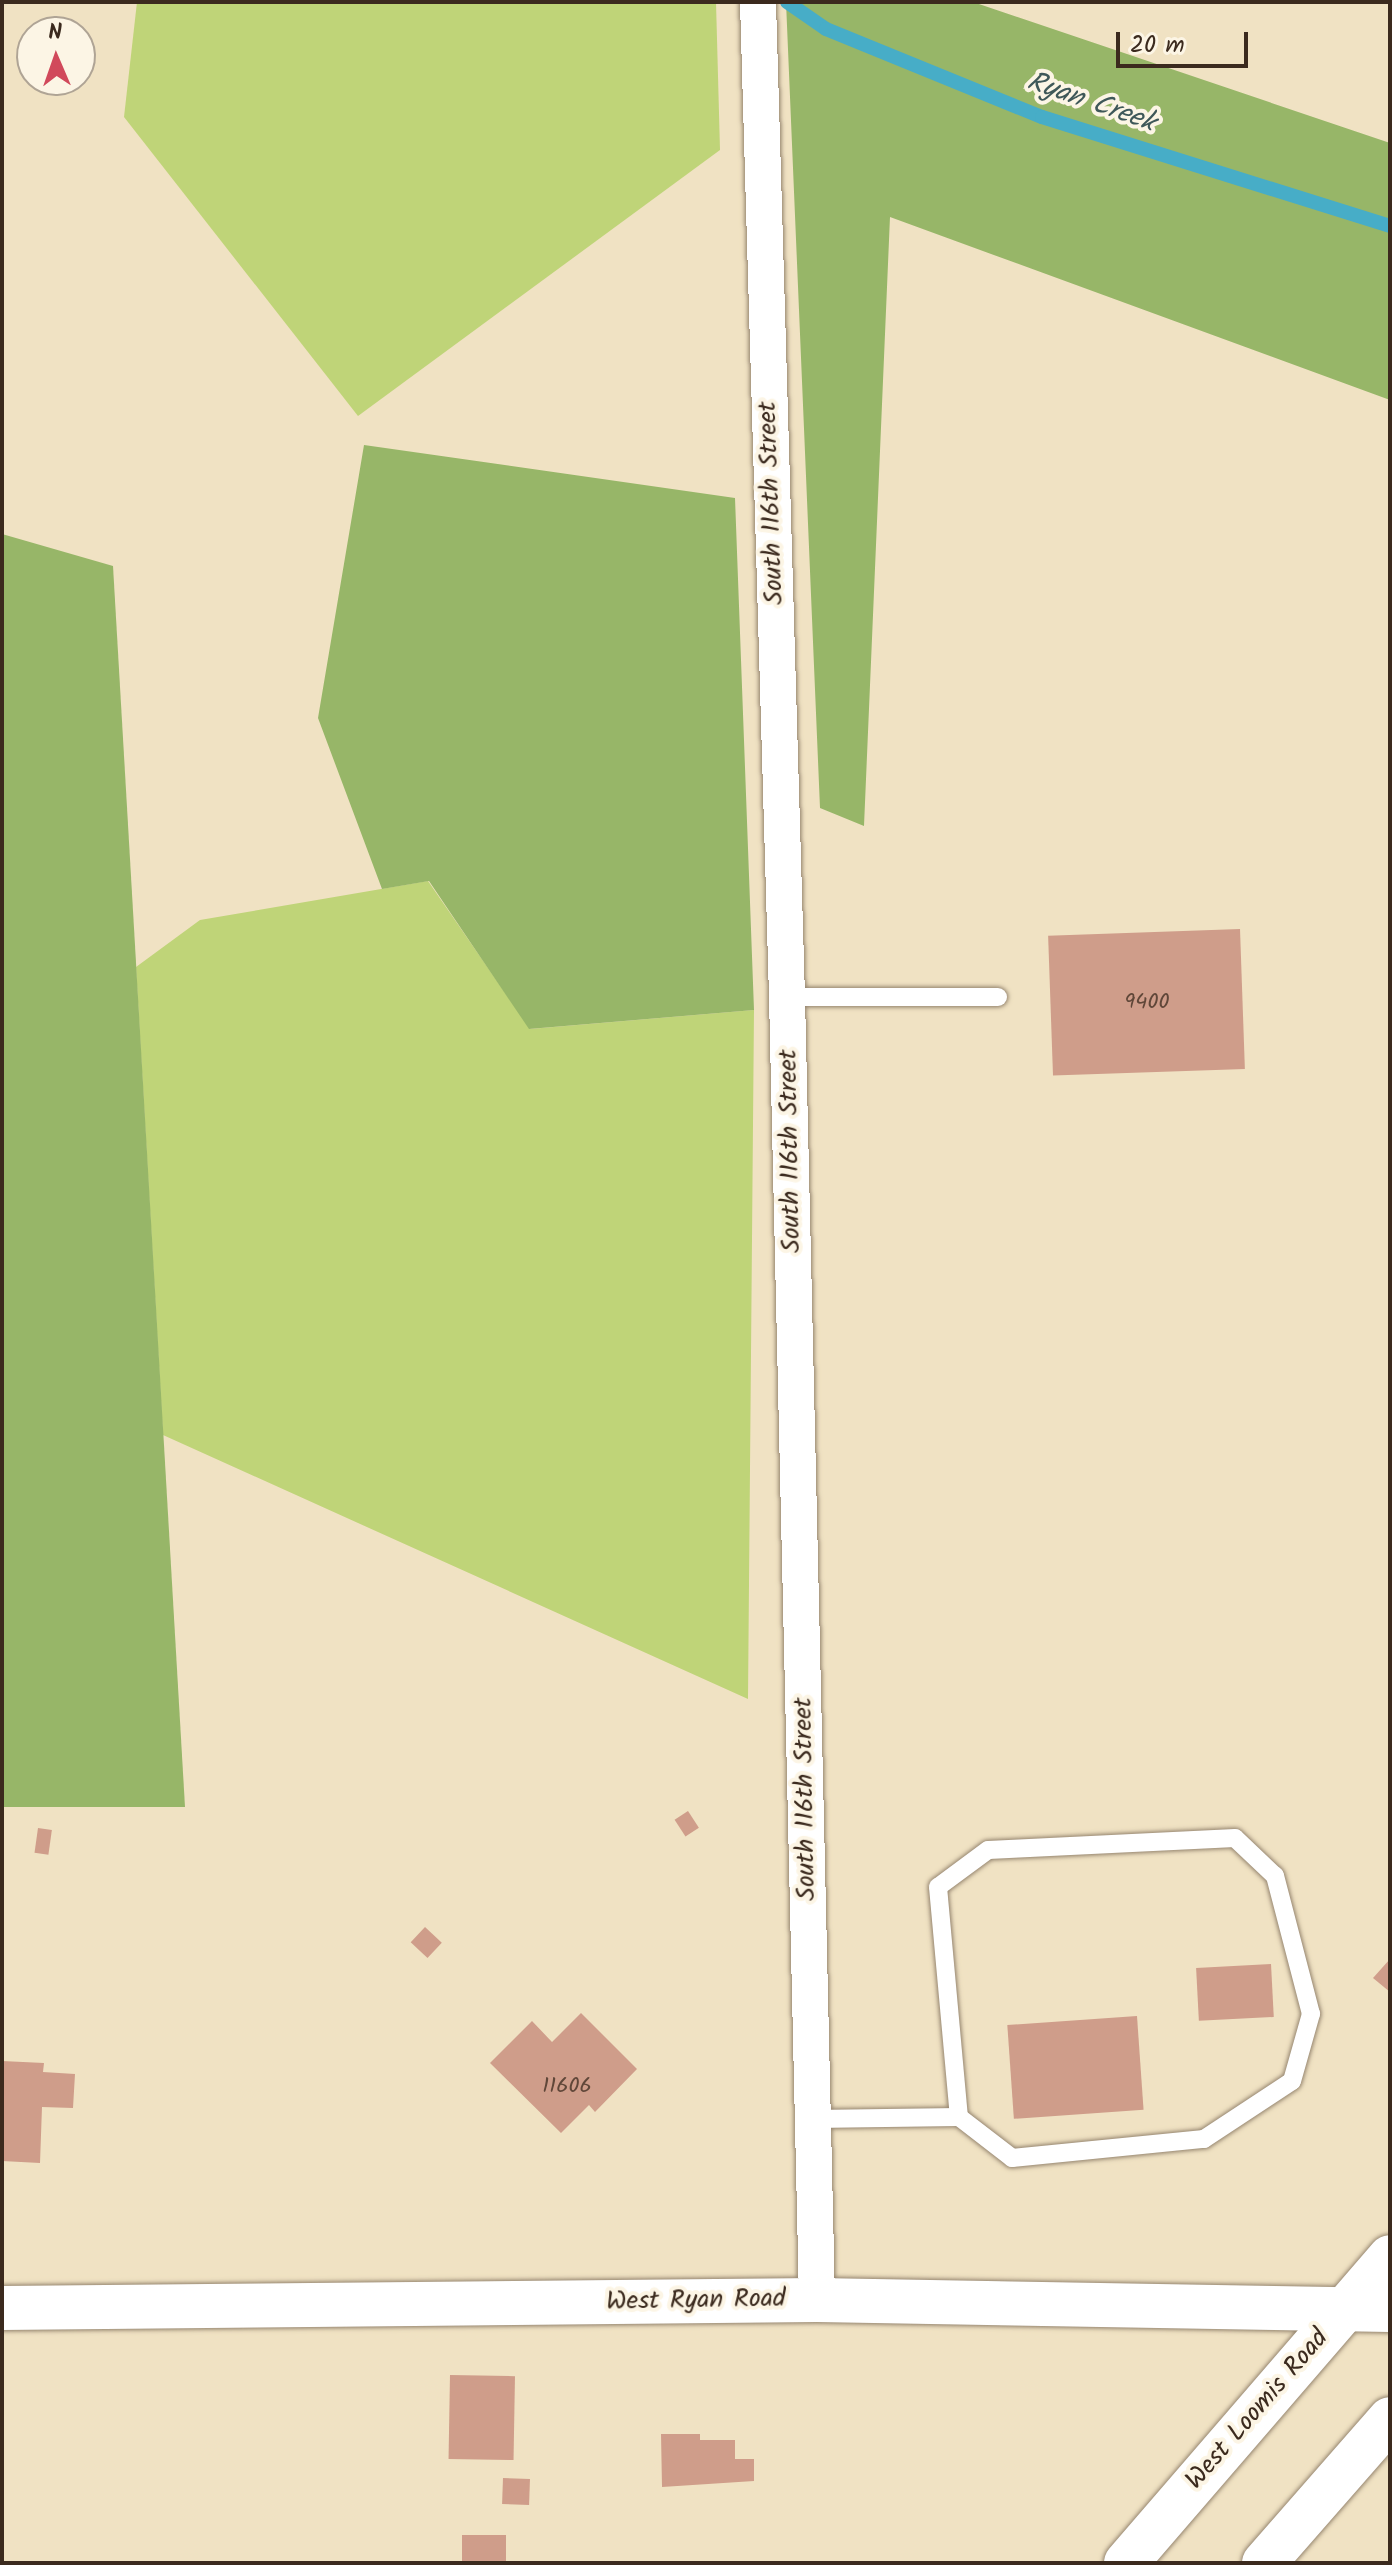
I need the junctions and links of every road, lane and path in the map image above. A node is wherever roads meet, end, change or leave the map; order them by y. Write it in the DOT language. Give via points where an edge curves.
graph roads {
  1 [pos="758,2"];
  2 [pos="787,997"];
  3 [pos="998,997"];
  4 [pos="959,2117"];
  5 [pos="813,2119"];
  6 [pos="1390,2257"];
  7 [pos="817,2300"];
  8 [pos="2,2308"];
  9 [pos="1345,2310"];
  10 [pos="1390,2310"];
  11 [pos="1390,2419"];
  12 [pos="1126,2563"];
  13 [pos="1264,2563"];
  1 -- 2 [label="street, South 116th Street"];
  2 -- 3 [label="lane"];
  2 -- 5 [label="street, South 116th Street"];
  4 -- 4 [label="lane" via="1012,2158 1204,2139 1292,2081 1311,2014 1275,1876 1235,1838 988,1850 938,1887"];
  4 -- 5 [label="lane"];
  5 -- 7 [label="street, South 116th Street"];
  6 -- 9 [label="street, West Loomis Road"];
  7 -- 8 [label="street, West Ryan Road"];
  7 -- 9 [label="street, West Ryan Road"];
  9 -- 10 [label="street, West Ryan Road"];
  9 -- 12 [label="street, West Loomis Road"];
  11 -- 13 [label="street"];
}
